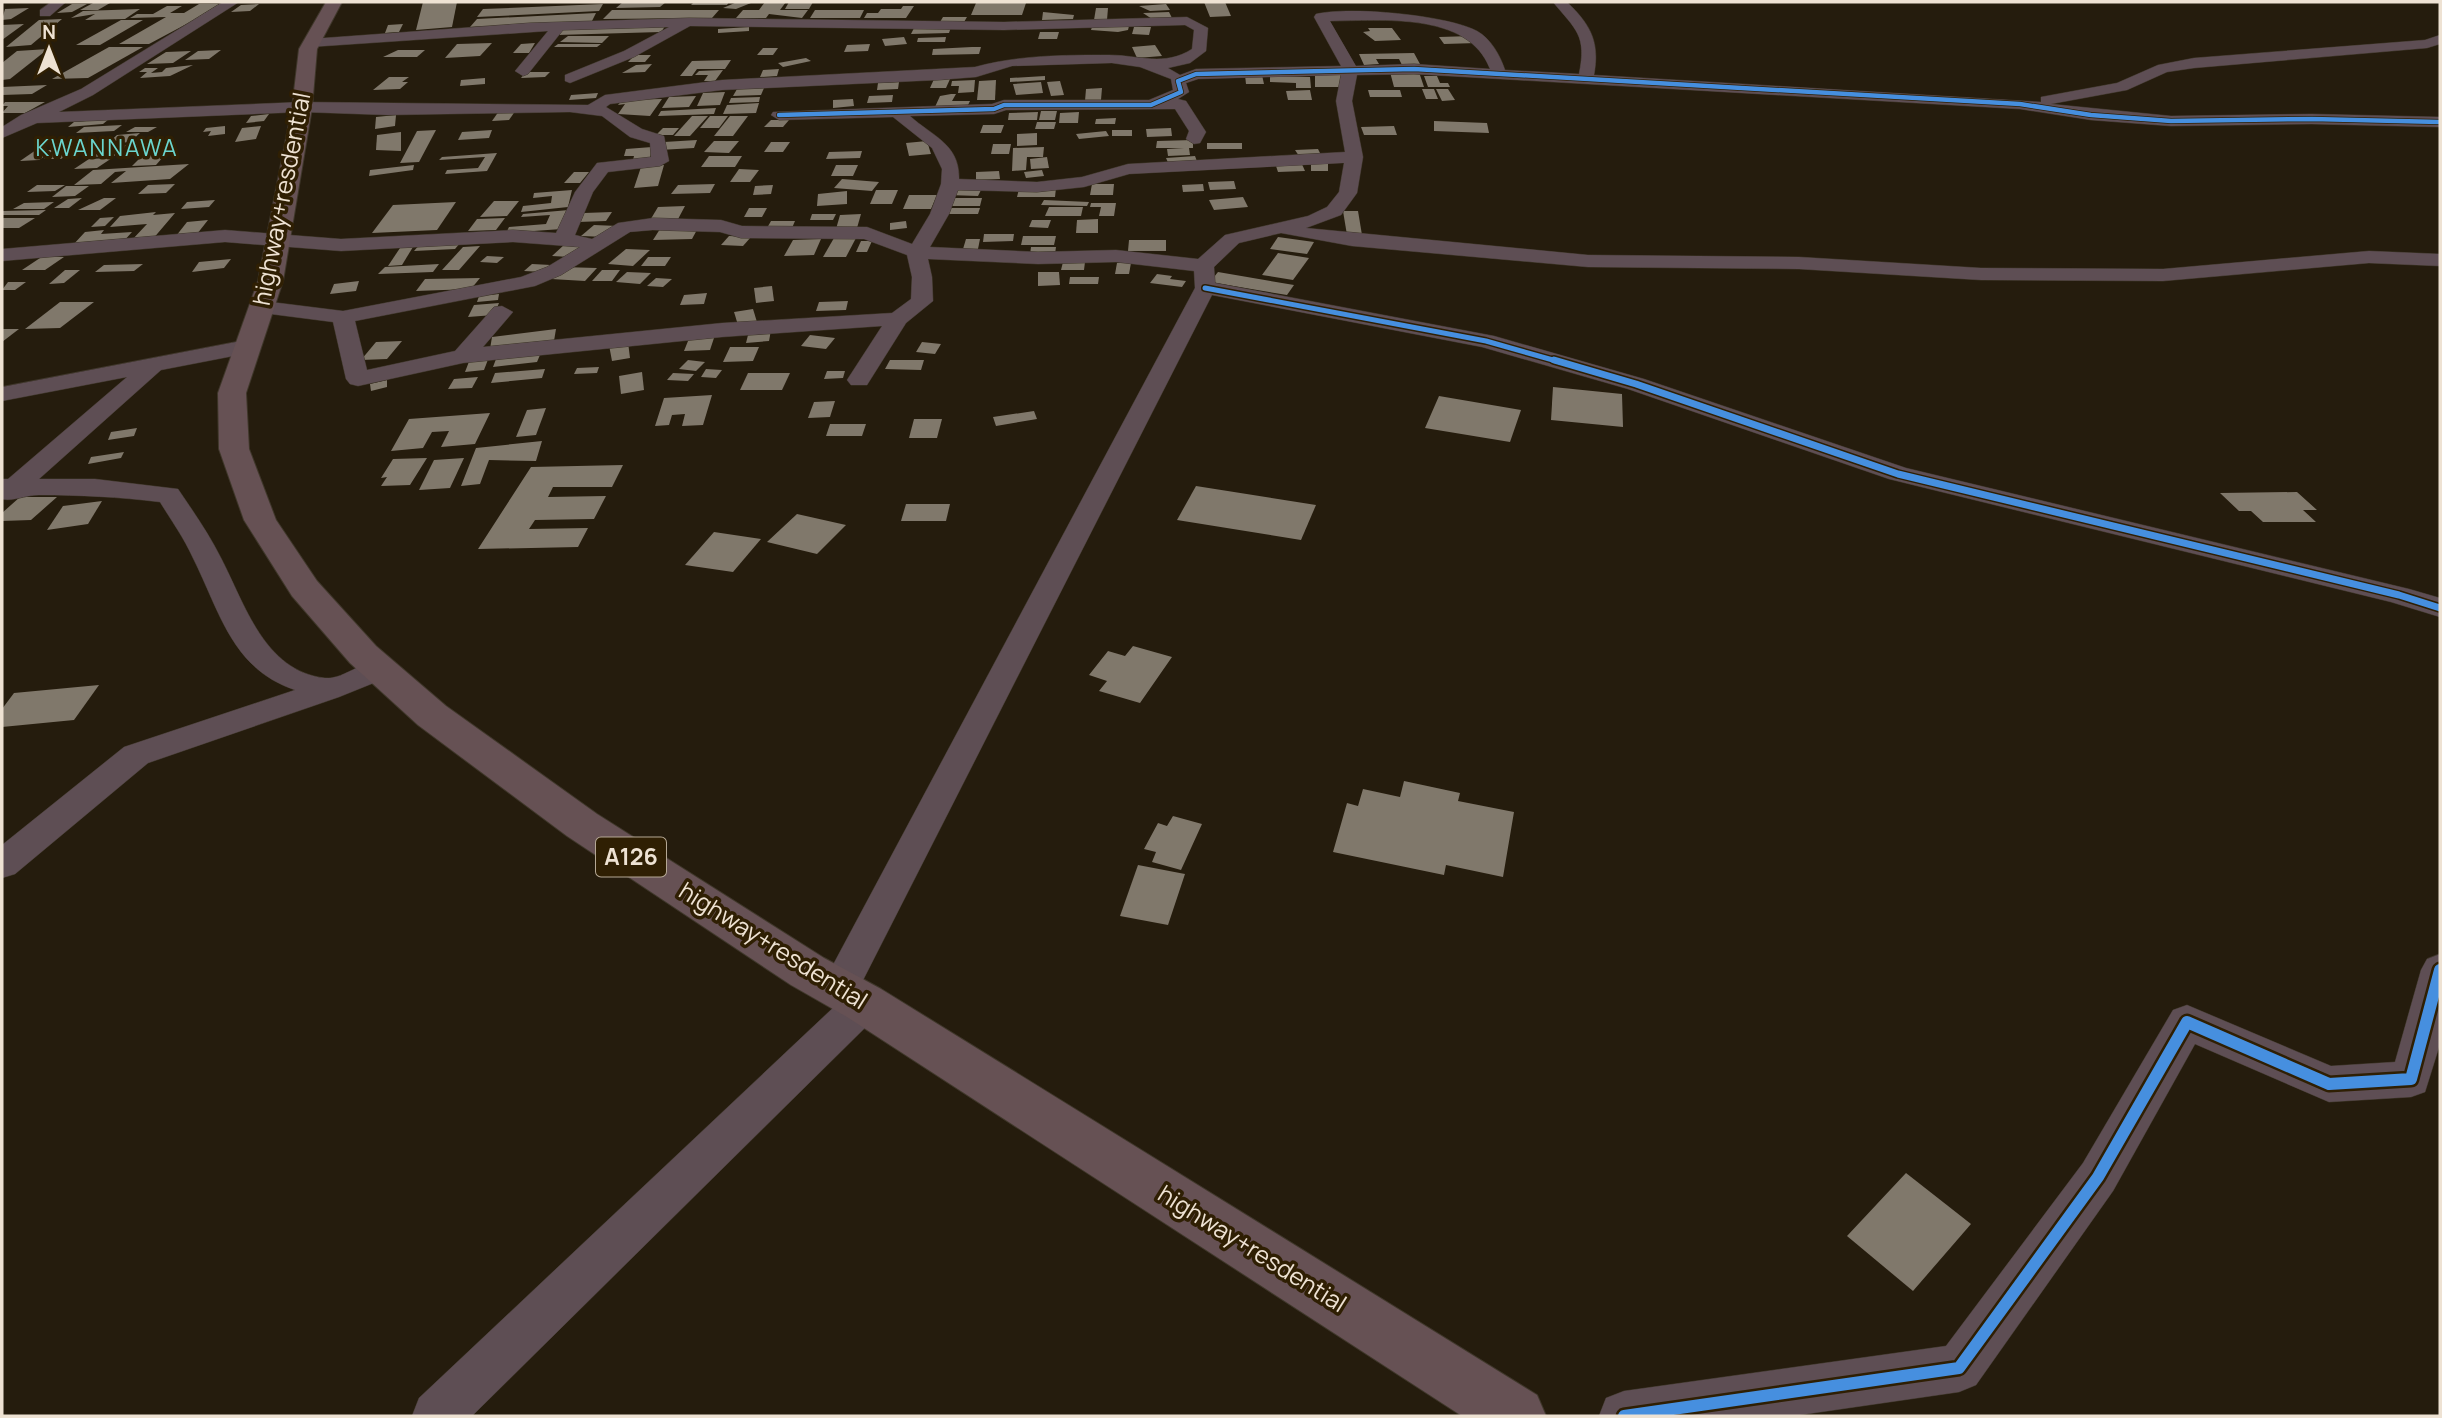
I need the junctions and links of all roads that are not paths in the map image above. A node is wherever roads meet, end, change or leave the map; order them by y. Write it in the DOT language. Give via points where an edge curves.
graph roads {
  1 [pos="59,2"];
  2 [pos="232,2"];
  3 [pos="334,2"];
  4 [pos="1560,2"];
  5 [pos="748,7"];
  6 [pos="45,12"];
  7 [pos="689,22"];
  8 [pos="718,22"];
  9 [pos="559,26"];
  10 [pos="1029,31"];
  11 [pos="2440,39"];
  12 [pos="310,43"];
  13 [pos="1185,60"];
  14 [pos="1010,62"];
  15 [pos="1153,66"];
  16 [pos="1350,69"];
  17 [pos="523,71"];
  18 [pos="1220,71"];
  19 [pos="1499,74"];
  20 [pos="570,78"];
  21 [pos="1586,79"];
  22 [pos="1178,81"];
  23 [pos="2020,104"];
  24 [pos="1151,105"];
  25 [pos="302,107"];
  26 [pos="594,108"];
  27 [pos="896,110"];
  28 [pos="779,115"];
  29 [pos="27,118"];
  30 [pos="2440,122"];
  31 [pos="2,133"];
  32 [pos="1194,139"];
  33 [pos="1354,157"];
  34 [pos="950,184"];
  35 [pos="1277,230"];
  36 [pos="563,239"];
  37 [pos="1232,239"];
  38 [pos="278,240"];
  39 [pos="603,243"];
  40 [pos="916,252"];
  41 [pos="2,255"];
  42 [pos="1157,259"];
  43 [pos="2440,261"];
  44 [pos="1204,277"];
  45 [pos="263,307"];
  46 [pos="502,312"];
  47 [pos="343,317"];
  48 [pos="898,320"];
  49 [pos="246,347"];
  50 [pos="463,356"];
  51 [pos="153,366"];
  52 [pos="859,380"];
  53 [pos="2,394"];
  54 [pos="7,490"];
  55 [pos="2440,608"];
  56 [pos="380,669"];
  57 [pos="328,690"];
  58 [pos="2,864"];
  59 [pos="2440,970"];
  60 [pos="851,997"];
  61 [pos="437,1416"];
  62 [pos="1516,1416"];
  63 [pos="1624,1416"];
  1 -- 6 [label="street"];
  2 -- 29 [label="street" via="87,92"];
  3 -- 12 [label="highway, highway+resdential / A126"];
  4 -- 21 [label="street" via="1590,41"];
  5 -- 8 [label="street"];
  7 -- 8 [label="street"];
  7 -- 9 [label="street"];
  7 -- 20 [label="street"];
  8 -- 10 [label="street"];
  9 -- 12 [label="street"];
  9 -- 17 [label="street"];
  10 -- 13 [label="street" via="1116,15 1187,21 1201,28 1199,51"];
  10 -- 14 [label="street"];
  11 -- 23 [label="street" via="2379,49 2194,62 2163,68 2120,87"];
  12 -- 25 [label="highway, highway+resdential / A126"];
  13 -- 15 [label="street"];
  13 -- 18 [label="street"];
  14 -- 15 [label="street" via="1112,59"];
  14 -- 26 [label="street" via="976,72 698,87 605,100"];
  15 -- 22 [label="street"];
  16 -- 18 [label="street"];
  16 -- 19 [label="street"];
  16 -- 19 [label="street" via="1321,17 1391,19 1471,33 1485,44"];
  16 -- 33 [label="street" via="1344,101"];
  18 -- 22 [label="street"];
  19 -- 21 [label="street"];
  21 -- 23 [label="street"];
  22 -- 24 [label="street" via="1181,92"];
  23 -- 30 [label="street" via="2171,121 2312,118"];
  24 -- 27 [label="street" via="1070,103"];
  24 -- 32 [label="street" via="1180,104 1198,132"];
  25 -- 26 [label="street"];
  25 -- 29 [label="street"];
  25 -- 38 [label="highway, highway+resdential / A126"];
  26 -- 36 [label="street" via="636,133 658,140 660,161 603,167 582,192"];
  27 -- 28 [label="street"];
  27 -- 34 [label="street" via="906,125 939,145 950,165"];
  29 -- 31 [label="street"];
  33 -- 34 [label="street" via="1128,169 1084,182 1037,187"];
  33 -- 35 [label="street" via="1348,193 1334,211"];
  34 -- 40 [label="street" via="936,224"];
  35 -- 37 [label="street"];
  35 -- 43 [label="street" via="1588,261 1799,264 2007,274 2163,275 2344,259"];
  36 -- 38 [label="street" via="513,236 341,244"];
  36 -- 39 [label="street"];
  37 -- 42 [label="street"];
  37 -- 44 [label="street"];
  38 -- 41 [label="street" via="225,236"];
  38 -- 45 [label="highway, highway+resdential / A126"];
  39 -- 40 [label="street" via="625,227 653,224 721,226 741,232 866,233"];
  39 -- 47 [label="street" via="528,282"];
  40 -- 42 [label="street"];
  40 -- 48 [label="street" via="922,300"];
  42 -- 44 [label="street"];
  44 -- 55 [label="street" via="1327,309 1486,341 1636,384 1898,474"];
  44 -- 60 [label="street"];
  45 -- 47 [label="street"];
  45 -- 49 [label="highway, highway+resdential / A126"];
  46 -- 50 [label="street"];
  47 -- 50 [label="street" via="358,379"];
  48 -- 50 [label="street" via="722,330"];
  48 -- 52 [label="street"];
  49 -- 51 [label="street"];
  49 -- 56 [label="highway, highway+resdential / A126" via="229,394 234,448 248,498 281,554 332,622"];
  51 -- 53 [label="street"];
  51 -- 54 [label="street"];
  54 -- 57 [label="street" via="95,486 169,495 206,555 246,641 283,675"];
  56 -- 57 [label="street"];
  56 -- 60 [label="highway, highway+resdential / A126" via="495,765"];
  57 -- 58 [label="street" via="136,755"];
  59 -- 63 [label="street" via="2411,1079 2329,1084 2188,1022 2098,1177 1959,1368"];
  60 -- 61 [label="street"];
  60 -- 62 [label="highway, highway+resdential / A126"];
}
